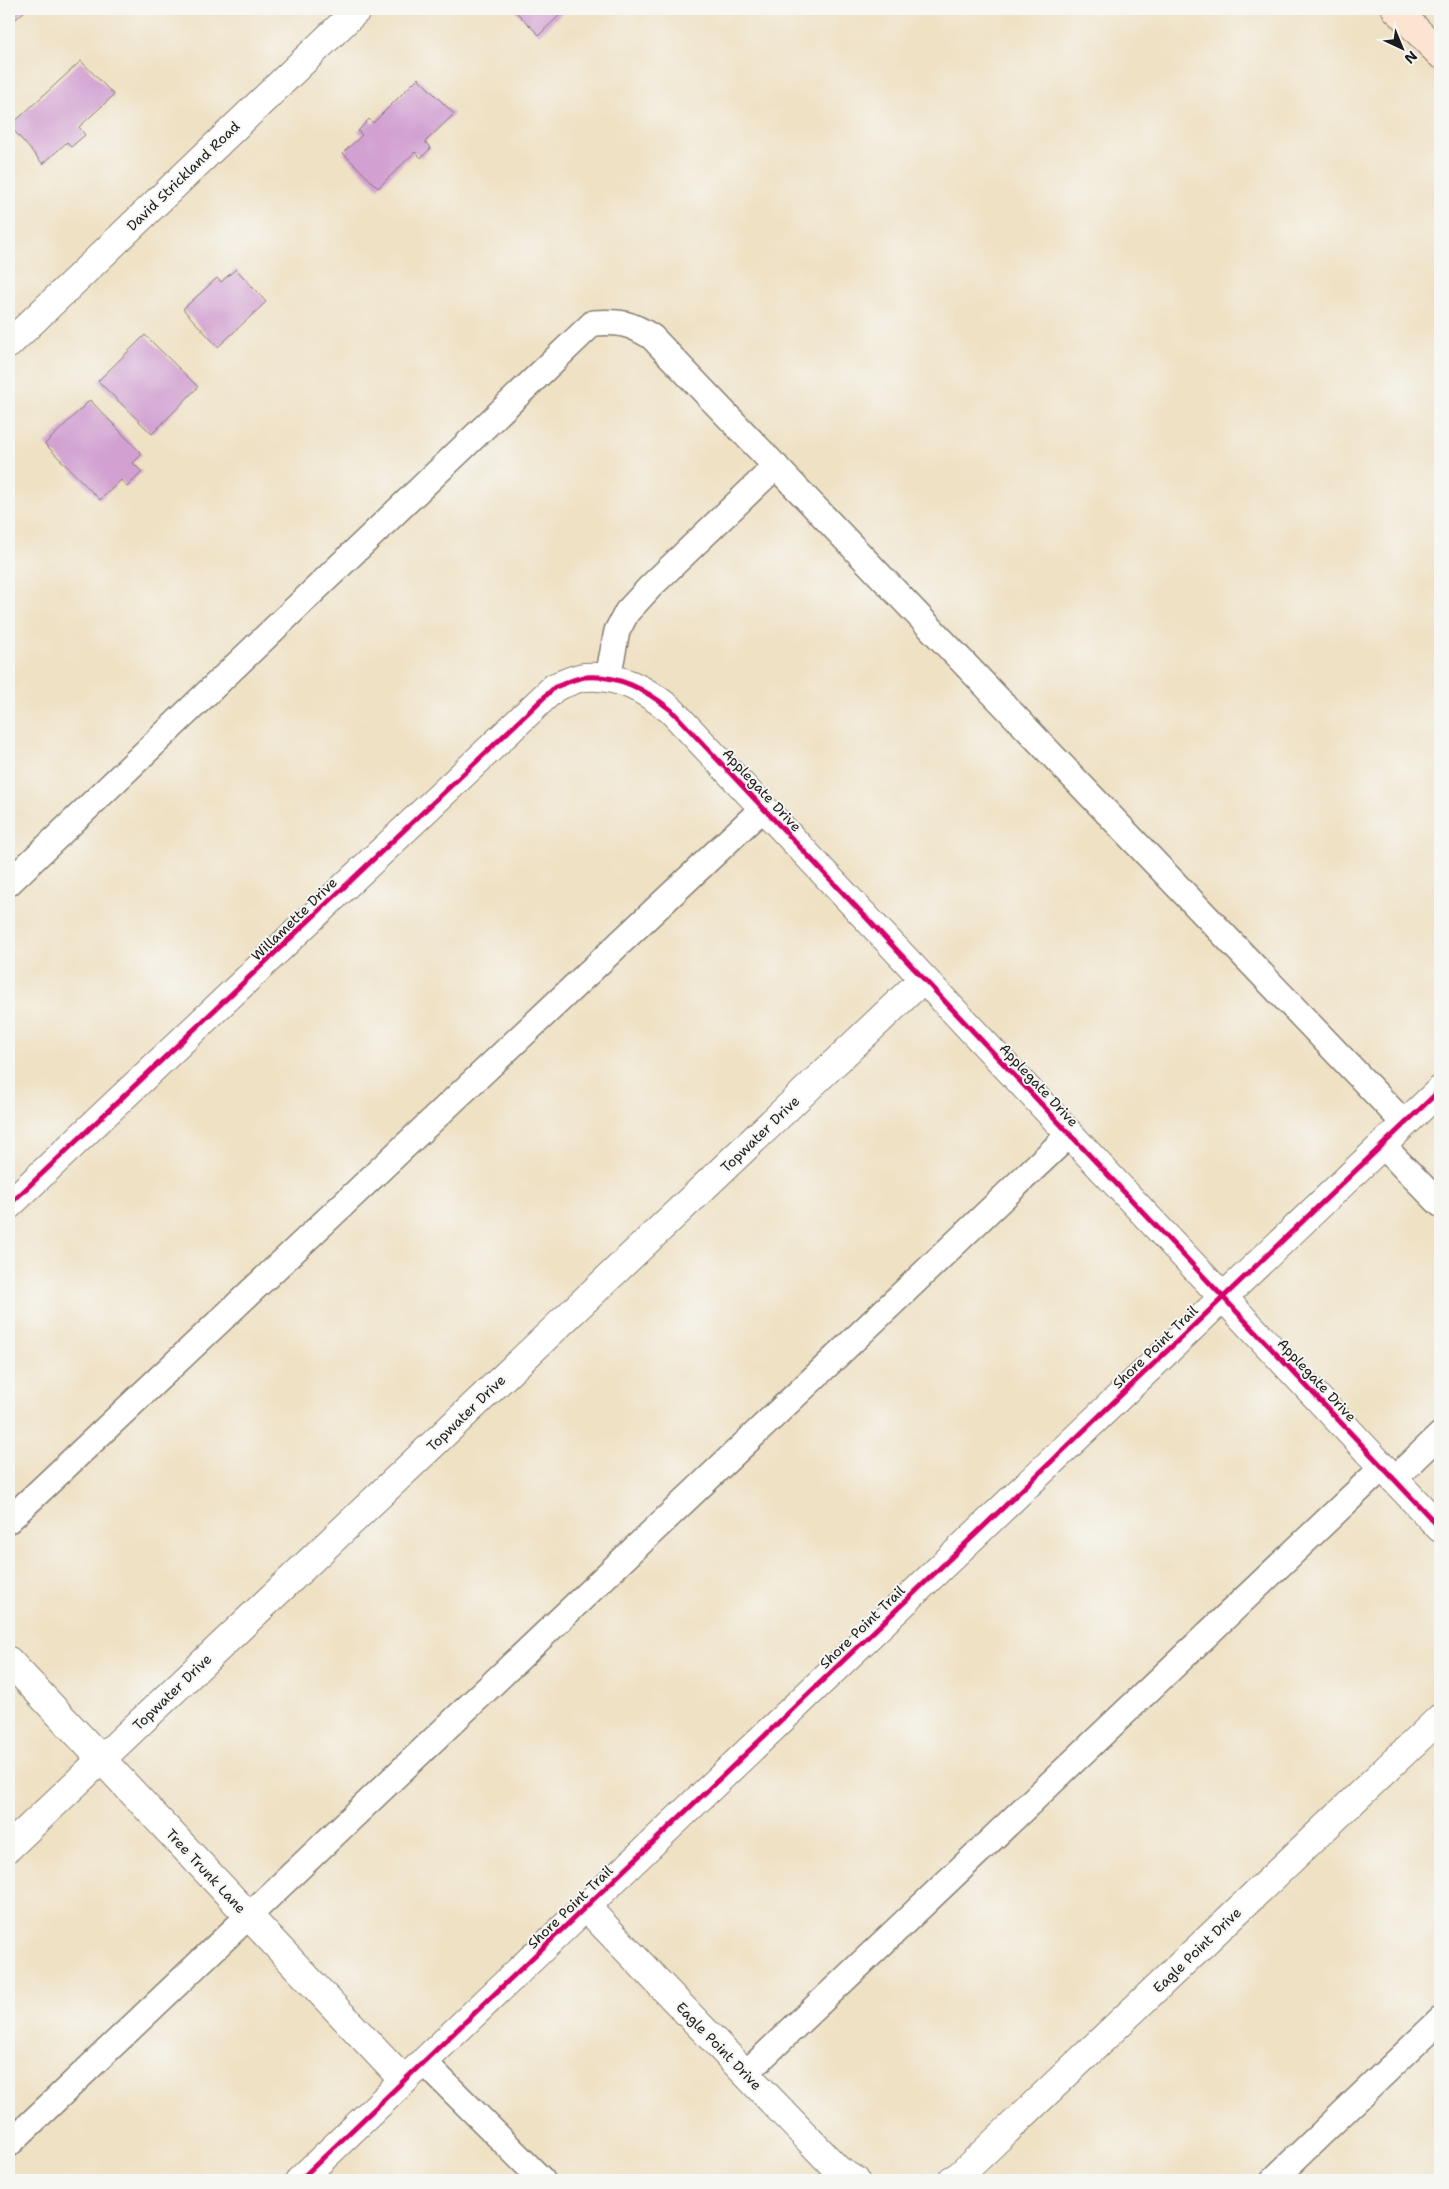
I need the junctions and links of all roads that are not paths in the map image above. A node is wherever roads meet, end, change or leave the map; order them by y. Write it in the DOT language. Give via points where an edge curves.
graph roads {
  1 [pos="358,9"];
  2 [pos="1396,9"];
  3 [pos="1440,54"];
  4 [pos="9,344"];
  5 [pos="776,466"];
  6 [pos="608,677"];
  7 [pos="763,808"];
  8 [pos="9,883"];
  9 [pos="923,979"];
  10 [pos="1440,1090"];
  11 [pos="1405,1124"];
  12 [pos="1070,1134"];
  13 [pos="1382,1145"];
  14 [pos="1440,1204"];
  15 [pos="9,1205"];
  16 [pos="1223,1297"];
  17 [pos="1440,1435"];
  18 [pos="1389,1473"];
  19 [pos="9,1520"];
  20 [pos="1440,1528"];
  21 [pos="9,1661"];
  22 [pos="1440,1718"];
  23 [pos="101,1759"];
  24 [pos="9,1847"];
  25 [pos="586,1907"];
  26 [pos="248,1916"];
  27 [pos="1440,2020"];
  28 [pos="424,2062"];
  29 [pos="745,2074"];
  30 [pos="404,2081"];
  31 [pos="9,2144"];
  32 [pos="300,2180"];
  33 [pos="542,2180"];
  34 [pos="855,2180"];
  35 [pos="952,2180"];
  36 [pos="1273,2180"];
  1 -- 4 [label="street, David Strickland Road"];
  2 -- 3 [label="main road"];
  5 -- 6 [label="lane" via="627,612 617,631"];
  5 -- 8 [label="lane" via="652,337 633,325 593,322"];
  5 -- 11 [label="lane"];
  6 -- 7 [label="street, Applegate Drive" via="654,696 671,710"];
  6 -- 15 [label="street, Willamette Drive" via="583,677 555,687"];
  7 -- 9 [label="street, Applegate Drive"];
  7 -- 19 [label="lane"];
  9 -- 12 [label="street, Applegate Drive"];
  9 -- 23 [label="street, Topwater Drive"];
  10 -- 11 [label="street, Shore Point Trail"];
  11 -- 13 [label="street, Shore Point Trail"];
  12 -- 16 [label="street, Applegate Drive"];
  12 -- 26 [label="lane"];
  13 -- 14 [label="lane"];
  13 -- 16 [label="street, Shore Point Trail"];
  16 -- 18 [label="street, Applegate Drive"];
  16 -- 25 [label="street, Shore Point Trail"];
  17 -- 18 [label="lane"];
  18 -- 20 [label="street, Applegate Drive"];
  18 -- 29 [label="lane"];
  21 -- 23 [label="street, Tree Trunk Lane"];
  22 -- 35 [label="street, Eagle Point Drive"];
  23 -- 24 [label="street, Topwater Drive"];
  23 -- 26 [label="street, Tree Trunk Lane"];
  25 -- 28 [label="street, Shore Point Trail"];
  25 -- 29 [label="street, Eagle Point Drive"];
  26 -- 30 [label="street, Tree Trunk Lane"];
  26 -- 31 [label="lane"];
  27 -- 36 [label="lane"];
  28 -- 30 [label="street, Shore Point Trail"];
  28 -- 33 [label="lane"];
  29 -- 34 [label="street, Eagle Point Drive" via="838,2170"];
  30 -- 32 [label="street, Shore Point Trail"];
}
